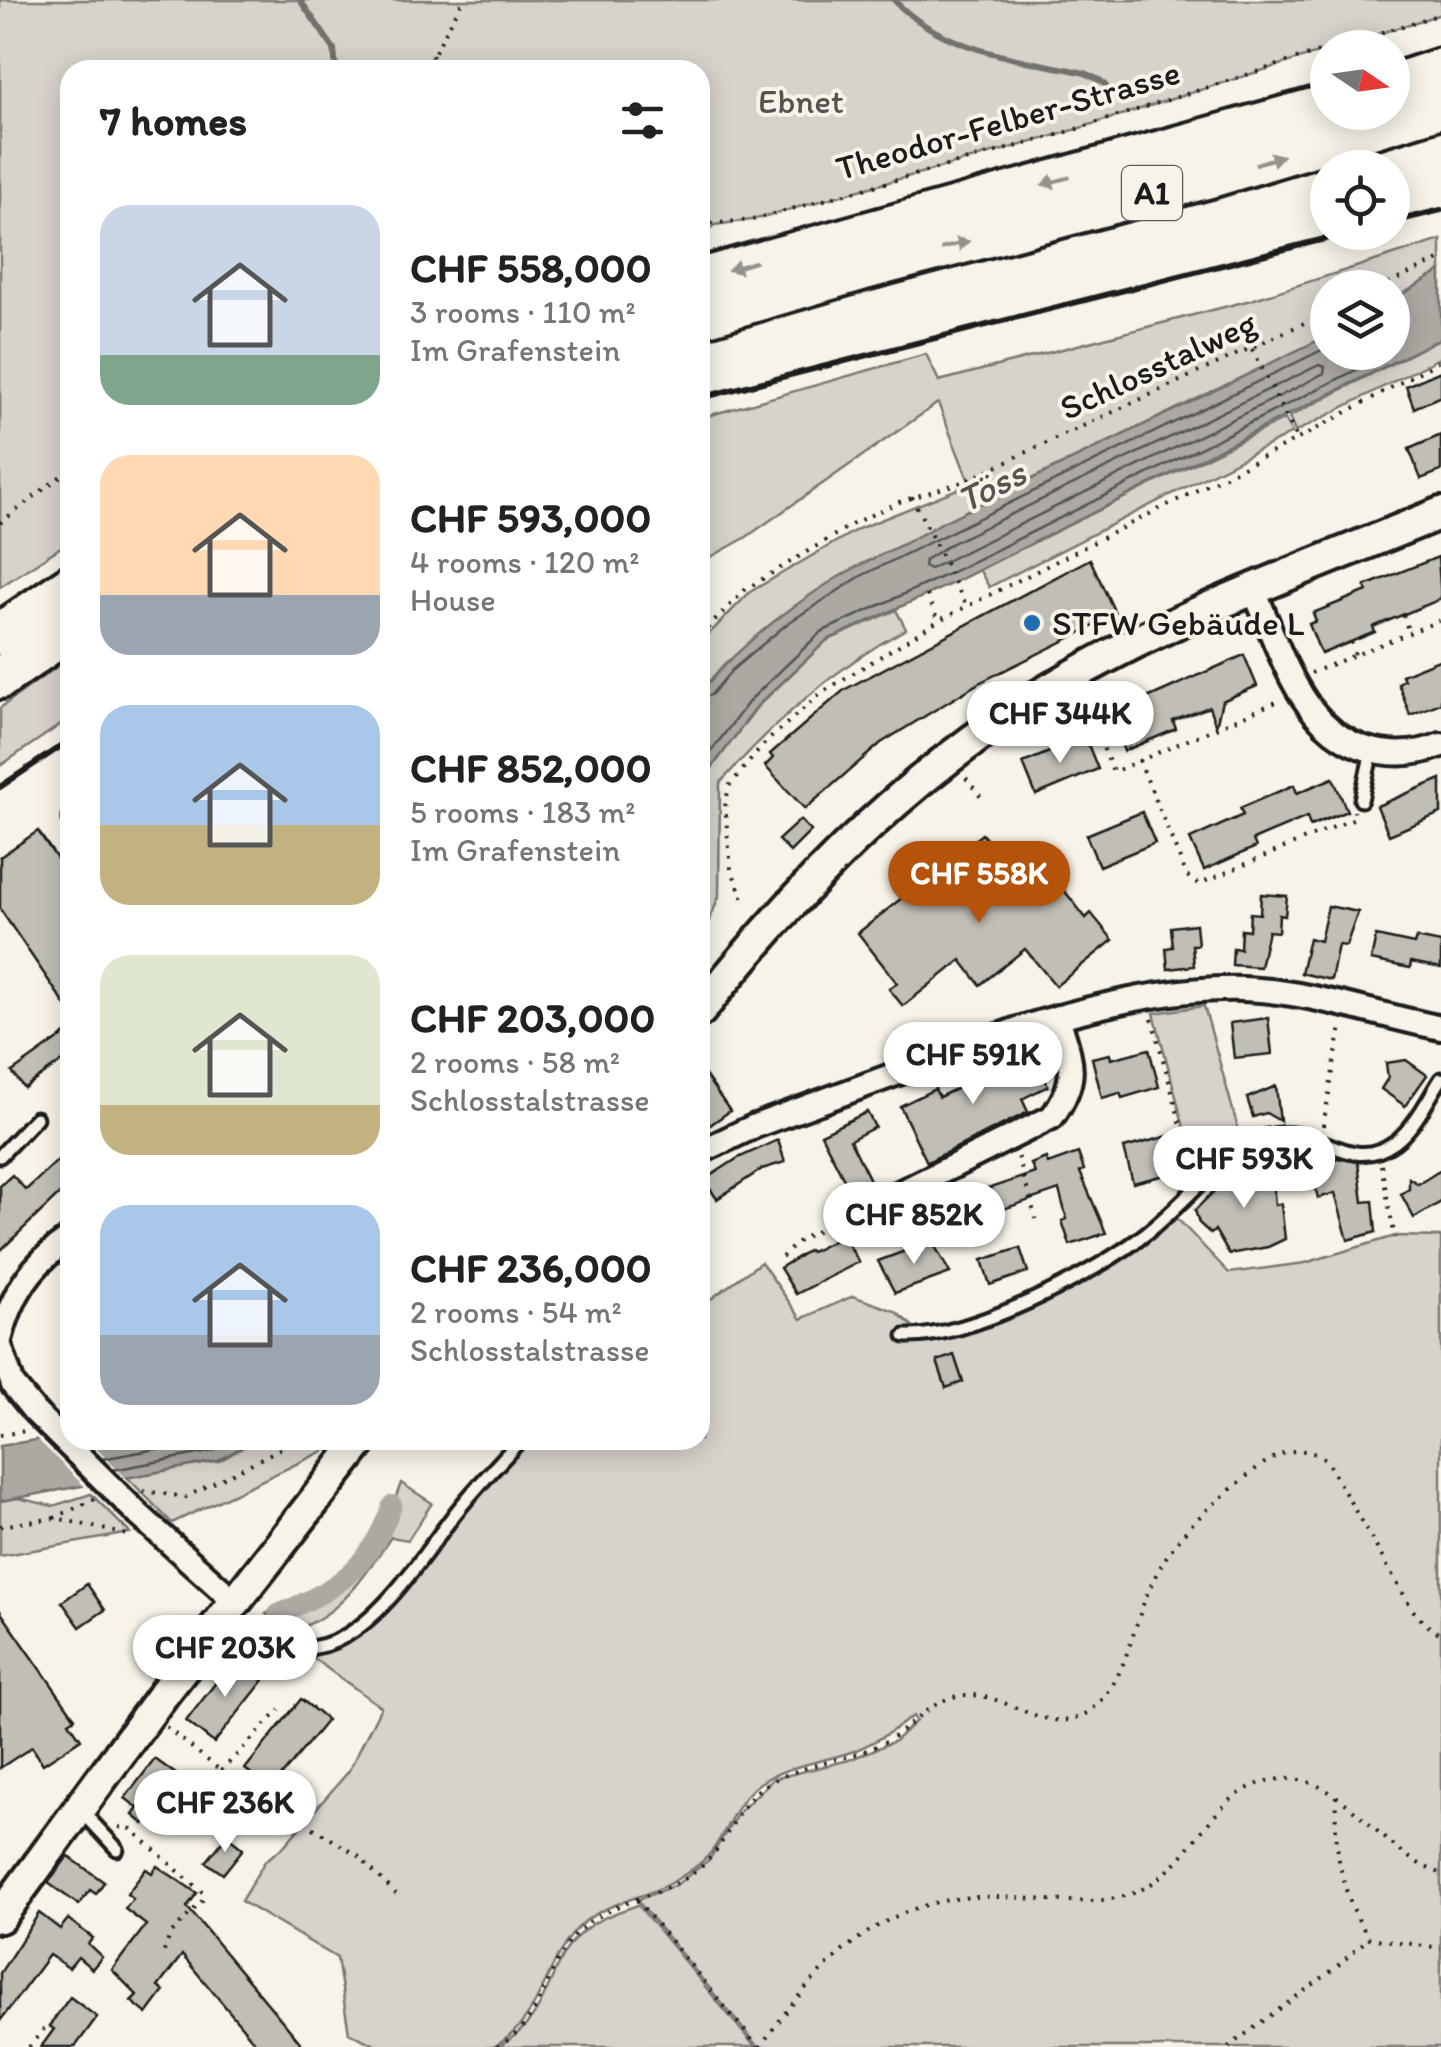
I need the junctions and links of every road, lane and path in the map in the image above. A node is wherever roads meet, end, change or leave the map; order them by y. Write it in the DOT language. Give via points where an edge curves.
graph roads {
  1 [pos="462,0"];
  2 [pos="1441,14"];
  3 [pos="1389,30"];
  4 [pos="1310,54"];
  5 [pos="432,55"];
  6 [pos="429,60"];
  7 [pos="434,60"];
  8 [pos="1441,69"];
  9 [pos="1410,79"];
  10 [pos="1441,106"];
  11 [pos="1310,110"];
  12 [pos="710,223"];
  13 [pos="1441,258"];
  14 [pos="1410,273"];
  15 [pos="710,276"];
  16 [pos="710,314"];
  17 [pos="1310,322"];
  18 [pos="1254,352"];
  19 [pos="1441,360"];
  20 [pos="1298,439"];
  21 [pos="60,478"];
  22 [pos="912,497"];
  23 [pos="1441,513"];
  24 [pos="0,523"];
  25 [pos="1254,590"];
  26 [pos="60,593"];
  27 [pos="926,595"];
  28 [pos="967,606"];
  29 [pos="1403,614"];
  30 [pos="938,620"];
  31 [pos="1441,620"];
  32 [pos="710,626"];
  33 [pos="1409,633"];
  34 [pos="0,634"];
  35 [pos="60,636"];
  36 [pos="1351,642"];
  37 [pos="1356,655"];
  38 [pos="0,678"];
  39 [pos="1296,686"];
  40 [pos="1080,691"];
  41 [pos="1441,745"];
  42 [pos="1372,750"];
  43 [pos="1138,760"];
  44 [pos="960,770"];
  45 [pos="983,800"];
  46 [pos="1357,802"];
  47 [pos="743,898"];
  48 [pos="710,999"];
  49 [pos="1152,1016"];
  50 [pos="1058,1017"];
  51 [pos="1441,1028"];
  52 [pos="1340,1034"];
  53 [pos="1441,1079"];
  54 [pos="36,1118"];
  55 [pos="1012,1138"];
  56 [pos="1321,1141"];
  57 [pos="710,1147"];
  58 [pos="1379,1150"];
  59 [pos="0,1156"];
  60 [pos="1197,1185"];
  61 [pos="844,1219"];
  62 [pos="1036,1220"];
  63 [pos="1395,1238"];
  64 [pos="60,1246"];
  65 [pos="782,1258"];
  66 [pos="904,1336"];
  67 [pos="1,1355"];
  68 [pos="60,1439"];
  69 [pos="70,1450"];
  70 [pos="277,1450"];
  71 [pos="354,1450"];
  72 [pos="511,1450"];
  73 [pos="140,1491"];
  74 [pos="96,1498"];
  75 [pos="54,1518"];
  76 [pos="0,1526"];
  77 [pos="140,1526"];
  78 [pos="230,1608"];
  79 [pos="1441,1634"];
  80 [pos="280,1710"];
  81 [pos="162,1724"];
  82 [pos="221,1771"];
  83 [pos="1336,1796"];
  84 [pos="88,1816"];
  85 [pos="117,1849"];
  86 [pos="1441,1873"];
  87 [pos="396,1894"];
  88 [pos="637,1900"];
  89 [pos="0,1917"];
  90 [pos="1369,1938"];
  91 [pos="1441,1948"];
  92 [pos="162,1956"];
  93 [pos="44,2029"];
  94 [pos="28,2047"];
  95 [pos="497,2047"];
  96 [pos="759,2047"];
  97 [pos="1228,2047"];
  1 -- 5 [label="path"];
  2 -- 3 [label="path, Theodor-Felber-Strasse"];
  4 -- 12 [label="path, Theodor-Felber-Strasse" via="1061,134 752,220"];
  5 -- 6 [label="path"];
  5 -- 7 [label="path"];
  8 -- 9 [label="highway"];
  16 -- 10 [label="highway, A1, one-way"];
  11 -- 15 [label="highway, A1, one-way"];
  13 -- 14 [label="path"];
  17 -- 18 [label="path, Schlosstalweg"];
  18 -- 20 [label="path"];
  18 -- 22 [label="path, Schlosstalweg" via="965,481"];
  19 -- 20 [label="path"];
  20 -- 28 [label="path"];
  21 -- 24 [label="path"];
  22 -- 28 [label="path"];
  22 -- 32 [label="path, Schlosstalweg" via="856,522 746,589"];
  23 -- 25 [label="main road"];
  25 -- 39 [label="street"];
  25 -- 48 [label="main road" via="1074,675 949,757 818,872"];
  26 -- 34 [label="highway"];
  27 -- 30 [label="path"];
  28 -- 30 [label="path"];
  29 -- 33 [label="path"];
  30 -- 47 [label="path" via="821,693 729,786 731,869"];
  31 -- 33 [label="path"];
  33 -- 37 [label="path"];
  35 -- 38 [label="highway"];
  36 -- 37 [label="path"];
  37 -- 39 [label="path"];
  39 -- 42 [label="street" via="1336,735"];
  39 -- 43 [label="path"];
  40 -- 43 [label="path" via="1113,772"];
  41 -- 42 [label="street" via="1396,754"];
  42 -- 46 [label="lane"];
  43 -- 46 [label="path" via="1186,876 1199,884 1355,818"];
  44 -- 45 [label="path"];
  49 -- 60 [label="path"];
  50 -- 51 [label="street" via="1201,990 1246,989"];
  50 -- 55 [label="street" via="1072,1066 1070,1092 1052,1117"];
  50 -- 57 [label="street"];
  52 -- 56 [label="path"];
  53 -- 58 [label="lane" via="1409,1128"];
  54 -- 59 [label="lane"];
  55 -- 61 [label="street"];
  55 -- 62 [label="path"];
  56 -- 58 [label="lane" via="1352,1155"];
  56 -- 60 [label="lane" via="1266,1136 1232,1152"];
  58 -- 63 [label="path"];
  60 -- 66 [label="lane" via="1146,1234 1031,1300 959,1330"];
  61 -- 65 [label="path" via="789,1247"];
  64 -- 67 [label="street" via="30,1271 9,1303"];
  67 -- 68 [label="street, bridge" via="34,1411"];
  69 -- 77 [label="street, bridge"];
  70 -- 73 [label="path" via="186,1496"];
  71 -- 78 [label="main road"];
  72 -- 78 [label="lane" via="388,1605 330,1644 303,1651 273,1646"];
  74 -- 75 [label="path"];
  75 -- 76 [label="path"];
  75 -- 77 [label="path" via="107,1533"];
  77 -- 78 [label="street"];
  78 -- 84 [label="main road"];
  79 -- 88 [label="path" via="1412,1609 1326,1460 1315,1452 1284,1452 1176,1539 1146,1595 1113,1685 1092,1710 1055,1721 971,1694 947,1698 891,1738 774,1779 738,1813 709,1860 676,1885"];
  80 -- 82 [label="path"];
  81 -- 82 [label="path"];
  82 -- 87 [label="path" via="357,1855"];
  83 -- 86 [label="path" via="1409,1860"];
  83 -- 90 [label="path" via="1341,1878"];
  83 -- 96 [label="path" via="1316,1784 1283,1779 1252,1786 1225,1801 1167,1872 1128,1895 935,1900 877,1925 829,1960"];
  84 -- 85 [label="lane"];
  84 -- 89 [label="main road"];
  84 -- 92 [label="path" via="131,1829 203,1893 164,1943"];
  88 -- 95 [label="path" via="604,1912 576,1934 531,2019"];
  88 -- 96 [label="path"];
  90 -- 91 [label="path"];
  90 -- 97 [label="path"];
  93 -- 94 [label="path"];
}
